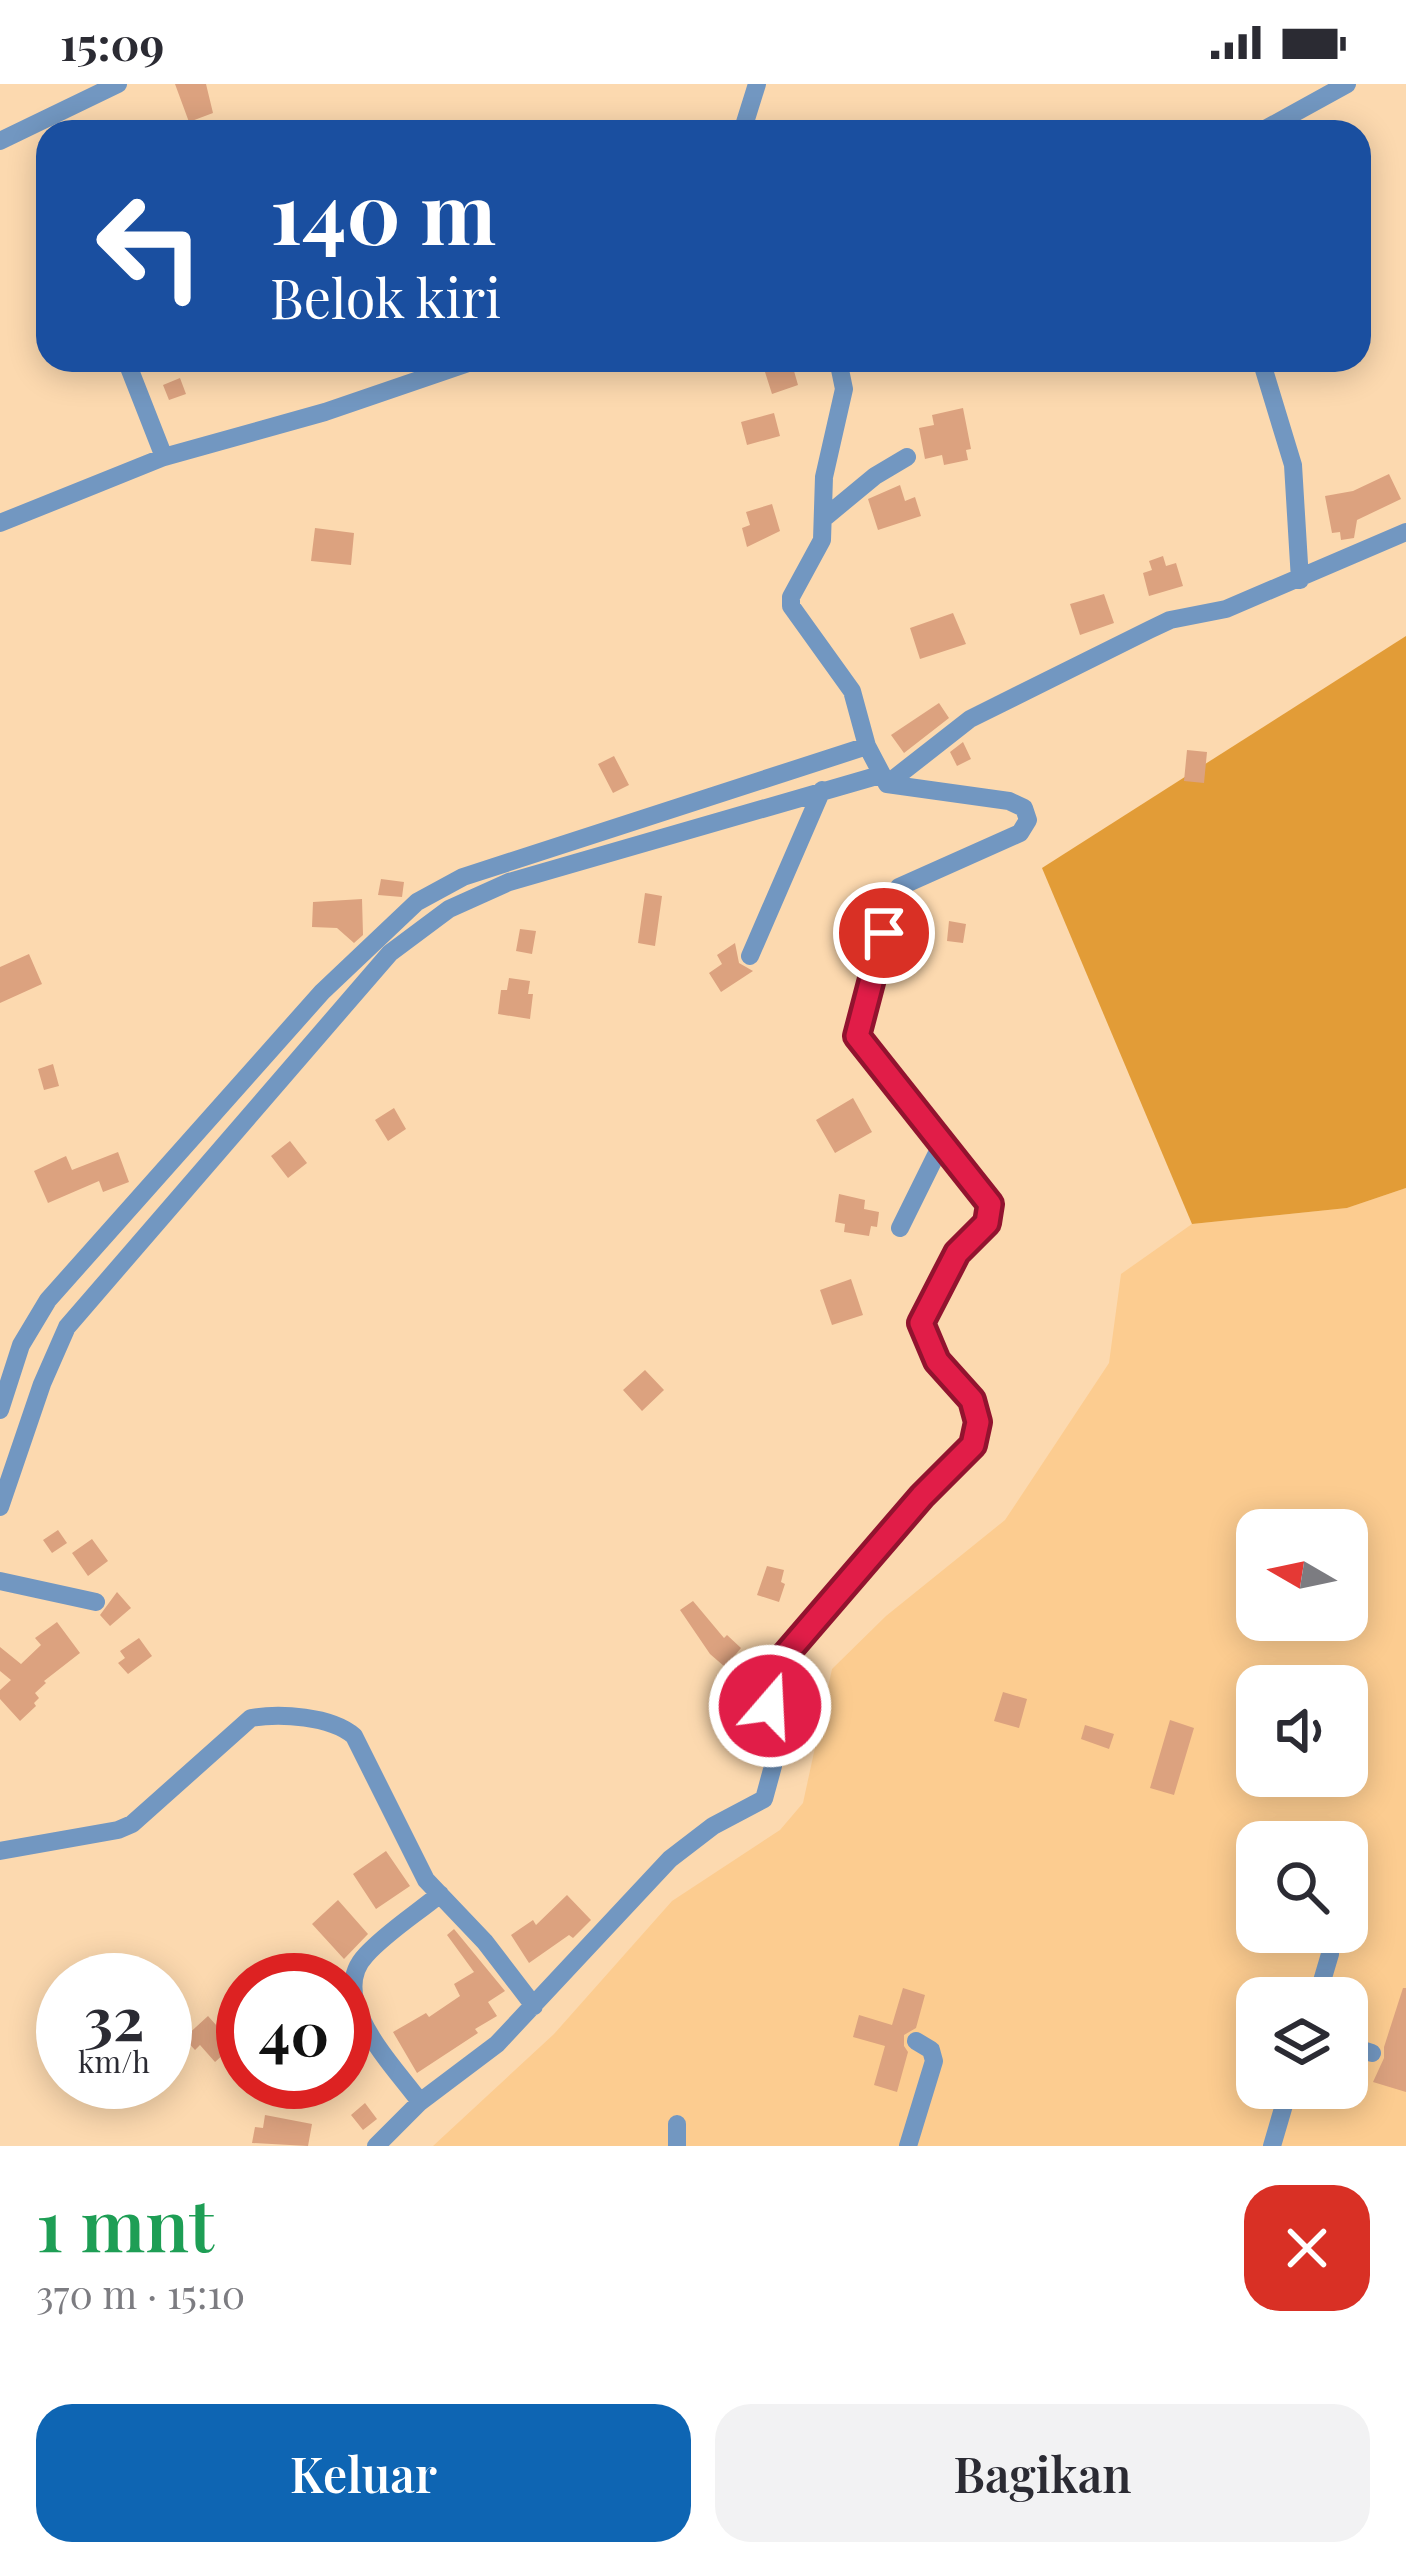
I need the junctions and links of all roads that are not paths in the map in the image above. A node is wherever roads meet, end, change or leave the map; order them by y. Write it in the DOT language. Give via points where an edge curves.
graph roads {
  1 [pos="118,84"];
  2 [pos="757,84"];
  3 [pos="1347,84"];
  4 [pos="69,110"];
  5 [pos="47,120"];
  6 [pos="71,120"];
  7 [pos="746,120"];
  8 [pos="1282,120"];
  9 [pos="36,125"];
  10 [pos="0,141"];
  11 [pos="131,372"];
  12 [pos="442,372"];
  13 [pos="840,372"];
  14 [pos="1265,372"];
  15 [pos="164,457"];
  16 [pos="907,457"];
  17 [pos="823,519"];
  18 [pos="0,523"];
  19 [pos="1406,532"];
  20 [pos="1300,580"];
  21 [pos="867,746"];
  22 [pos="883,779"];
  23 [pos="822,790"];
  24 [pos="750,956"];
  25 [pos="942,1143"];
  26 [pos="900,1228"];
  27 [pos="0,1410"];
  28 [pos="1,1499"];
  29 [pos="0,1581"];
  30 [pos="96,1602"];
  31 [pos="0,1851"];
  32 [pos="440,1894"];
  33 [pos="1330,1954"];
  34 [pos="1323,1977"];
  35 [pos="534,2006"];
  36 [pos="916,2041"];
  37 [pos="1368,2052"];
  38 [pos="1372,2053"];
  39 [pos="420,2102"];
  40 [pos="1283,2109"];
  41 [pos="677,2124"];
  42 [pos="376,2146"];
  43 [pos="677,2146"];
  44 [pos="908,2146"];
  45 [pos="1272,2146"];
  1 -- 4 [label="street"];
  2 -- 7 [label="street"];
  3 -- 8 [label="street"];
  4 -- 5 [label="street"];
  4 -- 6 [label="street"];
  9 -- 10 [label="street"];
  11 -- 15 [label="street"];
  12 -- 15 [label="street"];
  13 -- 17 [label="street"];
  14 -- 20 [label="street" via="1293,465"];
  15 -- 18 [label="street"];
  16 -- 17 [label="street"];
  17 -- 21 [label="street" via="820,545 790,601 852,691"];
  19 -- 20 [label="street"];
  20 -- 22 [label="street" via="1226,610 1164,622 1004,700"];
  21 -- 22 [label="street"];
  21 -- 27 [label="street" via="463,877 417,902 322,992 48,1300 21,1345"];
  22 -- 23 [label="street"];
  22 -- 25 [label="street" via="1009,801 1028,820 1020,833 899,887 860,1020 860,1042"];
  23 -- 24 [label="street"];
  23 -- 28 [label="street" via="509,882 410,934 68,1327"];
  25 -- 26 [label="street"];
  25 -- 35 [label="street" via="991,1211 957,1253 921,1323 937,1361 972,1400 973,1445 786,1654 771,1691 764,1799 670,1858"];
  29 -- 30 [label="street"];
  31 -- 32 [label="street" via="132,1824 242,1722 266,1715 333,1723 354,1736 414,1862"];
  32 -- 35 [label="street"];
  32 -- 39 [label="street" via="364,1956 352,1976 360,2016"];
  33 -- 34 [label="street"];
  35 -- 39 [label="street"];
  36 -- 44 [label="street" via="934,2061"];
  37 -- 38 [label="street"];
  39 -- 42 [label="street"];
  40 -- 45 [label="street"];
  41 -- 43 [label="street"];
}
